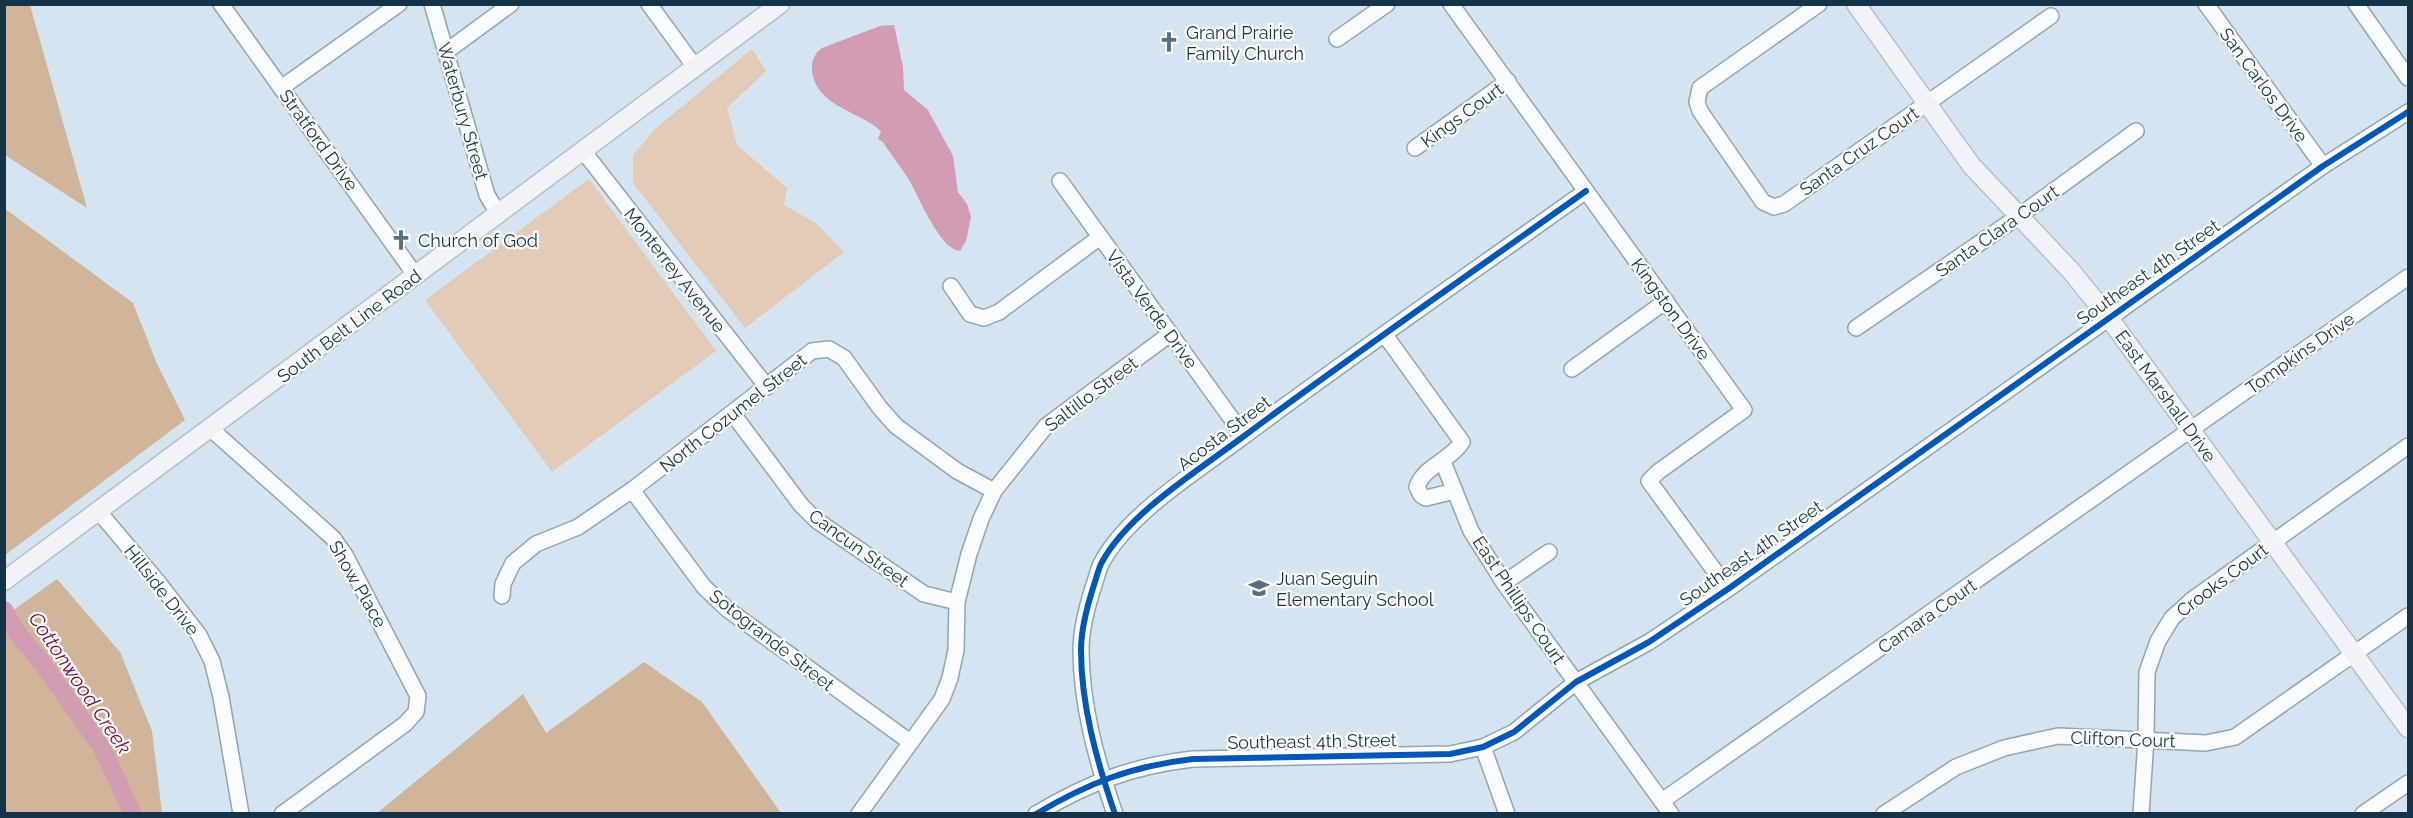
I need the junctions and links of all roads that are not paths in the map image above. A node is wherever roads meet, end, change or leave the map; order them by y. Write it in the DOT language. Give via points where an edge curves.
graph roads {
  1 [pos="221,4"];
  2 [pos="432,4"];
  3 [pos="511,4"];
  4 [pos="649,4"];
  5 [pos="780,4"];
  6 [pos="1387,4"];
  7 [pos="1451,4"];
  8 [pos="1819,4"];
  9 [pos="1856,4"];
  10 [pos="2206,4"];
  11 [pos="2356,4"];
  12 [pos="390,7"];
  13 [pos="2050,16"];
  14 [pos="1337,39"];
  15 [pos="447,51"];
  16 [pos="695,68"];
  17 [pos="2409,78"];
  18 [pos="1508,81"];
  19 [pos="281,88"];
  20 [pos="1928,103"];
  21 [pos="2409,112"];
  22 [pos="2136,131"];
  23 [pos="1415,148"];
  24 [pos="584,152"];
  25 [pos="2323,166"];
  26 [pos="1060,181"];
  27 [pos="1586,191"];
  28 [pos="499,215"];
  29 [pos="2019,216"];
  30 [pos="1100,237"];
  31 [pos="416,276"];
  32 [pos="2409,277"];
  33 [pos="951,286"];
  34 [pos="1666,301"];
  35 [pos="2109,318"];
  36 [pos="1856,328"];
  37 [pos="1170,334"];
  38 [pos="1385,335"];
  39 [pos="1572,369"];
  40 [pos="767,387"];
  41 [pos="733,414"];
  42 [pos="211,429"];
  43 [pos="2191,430"];
  44 [pos="1244,436"];
  45 [pos="2409,446"];
  46 [pos="1443,462"];
  47 [pos="632,490"];
  48 [pos="994,491"];
  49 [pos="1455,492"];
  50 [pos="99,512"];
  51 [pos="2272,542"];
  52 [pos="1549,552"];
  53 [pos="4,581"];
  54 [pos="1504,583"];
  55 [pos="1728,589"];
  56 [pos="502,596"];
  57 [pos="957,602"];
  58 [pos="2409,616"];
  59 [pos="2355,655"];
  60 [pos="1576,682"];
  61 [pos="2409,728"];
  62 [pos="2146,739"];
  63 [pos="910,742"];
  64 [pos="1483,747"];
  65 [pos="1103,779"];
  66 [pos="2409,783"];
  67 [pos="1666,807"];
  68 [pos="241,813"];
  69 [pos="282,813"];
  70 [pos="859,813"];
  71 [pos="1036,813"];
  72 [pos="1115,813"];
  73 [pos="1507,813"];
  74 [pos="1884,813"];
  75 [pos="2142,813"];
  76 [pos="2364,813"];
  1 -- 19 [label="street, Stratford Drive"];
  2 -- 15 [label="street, Waterbury Street"];
  3 -- 15 [label="street"];
  4 -- 16 [label="street"];
  5 -- 16 [label="main road, South Belt Line Road"];
  6 -- 14 [label="street"];
  7 -- 18 [label="street, Kingston Drive"];
  8 -- 20 [label="street, Santa Cruz Court" via="1700,88 1700,111 1763,202 1774,207 1784,204"];
  9 -- 20 [label="main road, East Marshall Drive"];
  10 -- 25 [label="street, San Carlos Drive"];
  11 -- 17 [label="street"];
  12 -- 19 [label="street"];
  13 -- 20 [label="street, Santa Cruz Court"];
  15 -- 28 [label="street, Waterbury Street" via="487,195"];
  16 -- 24 [label="main road, South Belt Line Road"];
  18 -- 23 [label="street, Kings Court"];
  18 -- 27 [label="street, Kingston Drive"];
  19 -- 31 [label="street, Stratford Drive"];
  20 -- 29 [label="main road, East Marshall Drive" via="1971,165"];
  21 -- 25 [label="street, Southeast 4th Street"];
  22 -- 29 [label="street, Santa Clara Court"];
  24 -- 28 [label="main road, South Belt Line Road"];
  24 -- 40 [label="street, Monterrey Avenue"];
  25 -- 35 [label="street, Southeast 4th Street"];
  26 -- 30 [label="street, Vista Verde Drive"];
  27 -- 34 [label="street, Kingston Drive"];
  27 -- 38 [label="street, Acosta Street"];
  28 -- 31 [label="main road, South Belt Line Road"];
  29 -- 35 [label="main road, East Marshall Drive"];
  29 -- 36 [label="street, Santa Clara Court"];
  30 -- 33 [label="street" via="999,312 984,318 970,314"];
  30 -- 37 [label="street, Vista Verde Drive"];
  31 -- 42 [label="main road, South Belt Line Road"];
  32 -- 43 [label="street, Tompkins Drive"];
  34 -- 39 [label="street"];
  34 -- 55 [label="street, Kingston Drive" via="1744,410 1649,482"];
  35 -- 43 [label="main road, East Marshall Drive"];
  35 -- 55 [label="street, Southeast 4th Street"];
  37 -- 44 [label="street, Vista Verde Drive"];
  37 -- 48 [label="street, Saltillo Street" via="1046,426"];
  38 -- 44 [label="street, Acosta Street"];
  38 -- 46 [label="street" via="1462,442"];
  40 -- 41 [label="street, North Cozumel Street"];
  40 -- 48 [label="street, North Cozumel Street" via="812,351 829,349 844,358 896,426 957,471"];
  41 -- 47 [label="street, North Cozumel Street"];
  41 -- 57 [label="street, Cancun Street" via="816,520 924,594"];
  42 -- 50 [label="main road, South Belt Line Road"];
  42 -- 69 [label="street, Show Place" via="333,538 418,696 416,712 405,724"];
  43 -- 51 [label="main road, East Marshall Drive"];
  43 -- 67 [label="street, Camara Court"];
  44 -- 65 [label="street, Acosta Street" via="1127,527 1101,563 1087,607 1081,649 1086,700"];
  45 -- 51 [label="street, Crooks Court"];
  46 -- 49 [label="street, East Phillips Court"];
  46 -- 49 [label="street" via="1422,477 1418,492 1426,498"];
  47 -- 56 [label="street, North Cozumel Street" via="578,527 536,544 513,563"];
  47 -- 63 [label="street, Sotogrande Street" via="704,586 727,609"];
  48 -- 57 [label="street, Saltillo Street" via="969,554"];
  49 -- 54 [label="street, East Phillips Court" via="1472,531"];
  50 -- 53 [label="main road, South Belt Line Road"];
  50 -- 68 [label="street, Hillside Drive" via="199,636 212,661"];
  51 -- 59 [label="main road, East Marshall Drive"];
  51 -- 62 [label="street, Crooks Court" via="2172,618 2146,672"];
  52 -- 54 [label="street"];
  54 -- 60 [label="street, East Phillips Court"];
  55 -- 60 [label="street, Southeast 4th Street" via="1649,642"];
  57 -- 63 [label="street, Saltillo Street" via="956,650 950,678 942,699"];
  58 -- 59 [label="street, Clifton Court"];
  59 -- 61 [label="main road, East Marshall Drive"];
  59 -- 62 [label="street, Clifton Court" via="2235,737 2206,743"];
  60 -- 64 [label="street, Southeast 4th Street" via="1514,732"];
  60 -- 67 [label="street, East Phillips Court"];
  62 -- 74 [label="street, Clifton Court" via="2058,736 2004,748 1956,767"];
  62 -- 75 [label="street, Crooks Court"];
  63 -- 70 [label="street, Saltillo Street"];
  64 -- 65 [label="street, Southeast 4th Street" via="1450,754 1193,759 1156,763"];
  64 -- 73 [label="street"];
  65 -- 71 [label="street, Southeast 4th Street"];
  65 -- 72 [label="street, Acosta Street"];
  66 -- 76 [label="street"];
}
